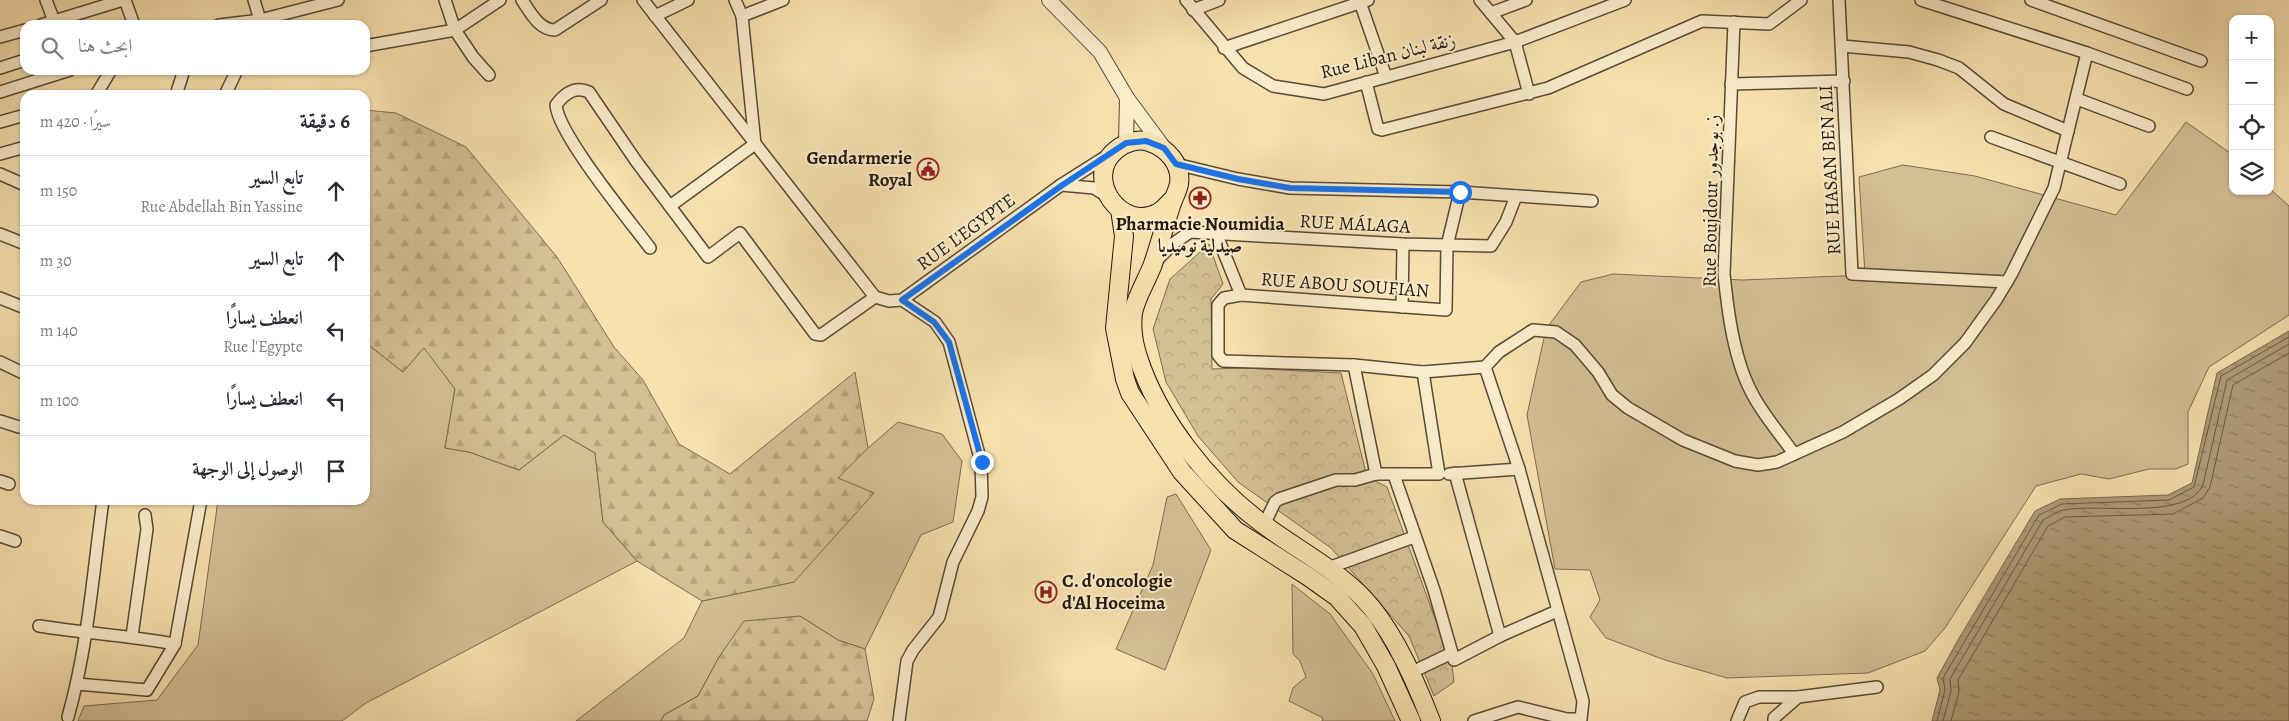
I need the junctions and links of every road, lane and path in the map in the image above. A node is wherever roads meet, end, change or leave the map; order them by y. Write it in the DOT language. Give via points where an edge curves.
graph roads {
  1 [pos="46,0"];
  2 [pos="124,0"];
  3 [pos="254,0"];
  4 [pos="338,0"];
  5 [pos="445,0"];
  6 [pos="500,0"];
  7 [pos="522,0"];
  8 [pos="601,0"];
  9 [pos="643,0"];
  10 [pos="688,0"];
  11 [pos="734,0"];
  12 [pos="783,0"];
  13 [pos="1050,0"];
  14 [pos="1186,0"];
  15 [pos="1219,0"];
  16 [pos="1480,0"];
  17 [pos="1526,0"];
  18 [pos="1625,0"];
  19 [pos="1801,0"];
  20 [pos="1839,0"];
  21 [pos="1921,0"];
  22 [pos="2030,0"];
  23 [pos="1364,1"];
  24 [pos="1193,10"];
  25 [pos="1491,13"];
  26 [pos="655,16"];
  27 [pos="742,16"];
  28 [pos="54,20"];
  29 [pos="57,20"];
  30 [pos="131,20"];
  31 [pos="258,20"];
  32 [pos="269,20"];
  33 [pos="1734,22"];
  34 [pos="455,30"];
  35 [pos="20,31"];
  36 [pos="0,37"];
  37 [pos="1515,42"];
  38 [pos="370,45"];
  39 [pos="1842,46"];
  40 [pos="1224,48"];
  41 [pos="2087,53"];
  42 [pos="2201,61"];
  43 [pos="20,62"];
  44 [pos="0,68"];
  45 [pos="54,75"];
  46 [pos="108,75"];
  47 [pos="182,75"];
  48 [pos="235,75"];
  49 [pos="489,75"];
  50 [pos="1386,77"];
  51 [pos="1844,81"];
  52 [pos="1366,82"];
  53 [pos="1731,84"];
  54 [pos="98,90"];
  55 [pos="178,90"];
  56 [pos="227,90"];
  57 [pos="2187,90"];
  58 [pos="0,92"];
  59 [pos="1530,94"];
  60 [pos="1127,98"];
  61 [pos="2077,99"];
  62 [pos="20,116"];
  63 [pos="0,122"];
  64 [pos="2149,126"];
  65 [pos="2068,131"];
  66 [pos="1991,137"];
  67 [pos="755,144"];
  68 [pos="1120,147"];
  69 [pos="20,148"];
  70 [pos="1164,148"];
  71 [pos="0,154"];
  72 [pos="2060,162"];
  73 [pos="1176,164"];
  74 [pos="0,174"];
  75 [pos="20,183"];
  76 [pos="2120,184"];
  77 [pos="1061,186"];
  78 [pos="1460,192"];
  79 [pos="1107,196"];
  80 [pos="1516,196"];
  81 [pos="1172,200"];
  82 [pos="1592,201"];
  83 [pos="670,206"];
  84 [pos="1120,210"];
  85 [pos="1216,233"];
  86 [pos="0,234"];
  87 [pos="20,242"];
  88 [pos="1403,244"];
  89 [pos="1447,246"];
  90 [pos="650,248"];
  91 [pos="1153,264"];
  92 [pos="2007,282"];
  93 [pos="1241,295"];
  94 [pos="875,297"];
  95 [pos="0,298"];
  96 [pos="902,300"];
  97 [pos="20,306"];
  98 [pos="1402,307"];
  99 [pos="0,362"];
  100 [pos="1354,364"];
  101 [pos="1484,367"];
  102 [pos="20,372"];
  103 [pos="1423,372"];
  104 [pos="0,421"];
  105 [pos="19,427"];
  106 [pos="1794,454"];
  107 [pos="1519,469"];
  108 [pos="1455,473"];
  109 [pos="1376,474"];
  110 [pos="1439,474"];
  111 [pos="1394,475"];
  112 [pos="102,505"];
  113 [pos="200,505"];
  114 [pos="145,515"];
  115 [pos="1264,525"];
  116 [pos="0,536"];
  117 [pos="1414,537"];
  118 [pos="15,541"];
  119 [pos="1328,568"];
  120 [pos="1557,611"];
  121 [pos="39,626"];
  122 [pos="86,633"];
  123 [pos="132,636"];
  124 [pos="1500,636"];
  125 [pos="175,644"];
  126 [pos="1452,653"];
  127 [pos="1410,673"];
  128 [pos="77,684"];
  129 [pos="1877,687"];
  130 [pos="1798,697"];
  131 [pos="68,717"];
  132 [pos="899,721"];
  133 [pos="1411,721"];
  134 [pos="1431,721"];
  135 [pos="1474,721"];
  136 [pos="1737,721"];
  137 [pos="1774,721"];
  1 -- 28 [label="street"];
  2 -- 29 [label="street"];
  2 -- 30 [label="street"];
  3 -- 31 [label="street"];
  4 -- 32 [label="street"];
  5 -- 34 [label="street"];
  6 -- 34 [label="street"];
  7 -- 8 [label="street" via="542,27 548,30 555,30"];
  9 -- 26 [label="street"];
  10 -- 26 [label="street"];
  11 -- 27 [label="street"];
  12 -- 27 [label="street"];
  13 -- 60 [label="street" via="1100,52"];
  14 -- 24 [label="street, Rue Liban زنقة لبنان"];
  15 -- 24 [label="street"];
  16 -- 25 [label="street"];
  17 -- 25 [label="street"];
  18 -- 37 [label="street, Rue Liban زنقة لبنان"];
  19 -- 33 [label="street" via="1769,24"];
  20 -- 39 [label="street, RUE HASAN BEN ALI"];
  21 -- 41 [label="street"];
  22 -- 42 [label="street"];
  23 -- 40 [label="street"];
  23 -- 50 [label="street"];
  24 -- 40 [label="street, Rue Liban زنقة لبنان"];
  25 -- 37 [label="street"];
  26 -- 67 [label="street"];
  27 -- 67 [label="street"];
  33 -- 53 [label="street, Rue Boujdour ز. بوجدور"];
  33 -- 59 [label="street" via="1702,21"];
  34 -- 38 [label="street"];
  34 -- 49 [label="street" via="472,57"];
  35 -- 36 [label="street"];
  37 -- 50 [label="street, Rue Liban زنقة لبنان"];
  37 -- 59 [label="street"];
  39 -- 51 [label="street, RUE HASAN BEN ALI"];
  39 -- 65 [label="street" via="1909,52 1938,60 1959,68 2004,104"];
  40 -- 52 [label="street, Rue Liban زنقة لبنان" via="1243,68 1273,86 1324,94"];
  41 -- 57 [label="street"];
  41 -- 61 [label="street"];
  43 -- 44 [label="street"];
  45 -- 58 [label="street"];
  46 -- 54 [label="street"];
  47 -- 55 [label="street"];
  48 -- 56 [label="street"];
  50 -- 52 [label="street, Rue Liban زنقة لبنان"];
  51 -- 53 [label="street"];
  51 -- 92 [label="street, RUE HASAN BEN ALI" via="1852,274"];
  52 -- 59 [label="street" via="1378,129 1382,130"];
  53 -- 106 [label="street, Rue Boujdour ز. بوجدور" via="1724,274 1728,310 1738,356 1754,397"];
  60 -- 68 [label="street"];
  60 -- 70 [label="street"];
  61 -- 64 [label="street"];
  61 -- 65 [label="street"];
  62 -- 63 [label="street"];
  65 -- 72 [label="street"];
  66 -- 72 [label="street"];
  67 -- 83 [label="street"];
  67 -- 94 [label="street"];
  68 -- 70 [label="main road" via="1146,141"];
  68 -- 77 [label="street, RUE L'EGYPTE"];
  68 -- 79 [label="main road" via="1106,163 1102,177"];
  69 -- 71 [label="street"];
  70 -- 73 [label="main road"];
  72 -- 76 [label="street"];
  72 -- 92 [label="street" via="2054,188"];
  73 -- 78 [label="street" via="1290,188"];
  73 -- 81 [label="main road" via="1179,184"];
  74 -- 75 [label="street"];
  77 -- 79 [label="street" via="1094,188"];
  77 -- 96 [label="street, RUE L'EGYPTE"];
  78 -- 80 [label="street"];
  78 -- 89 [label="street"];
  79 -- 84 [label="main road"];
  80 -- 82 [label="street"];
  80 -- 89 [label="street, RUE MÁLAGA" via="1506,222 1491,246"];
  81 -- 84 [label="main road" via="1158,213 1148,215 1138,216"];
  81 -- 91 [label="main road"];
  83 -- 90 [label="street" via="589,92 580,88 561,98 556,105 557,115 568,136"];
  83 -- 94 [label="street" via="708,257 740,233 815,334 821,335"];
  84 -- 133 [label="main road" via="1124,236 1115,328 1130,393 1182,472 1235,530 1337,597 1362,626 1386,666"];
  85 -- 88 [label="street, RUE MÁLAGA"];
  85 -- 91 [label="street, RUE MÁLAGA" via="1190,232"];
  85 -- 93 [label="street"];
  86 -- 87 [label="street"];
  88 -- 89 [label="street, RUE MÁLAGA"];
  88 -- 98 [label="street"];
  89 -- 98 [label="street, RUE ABOU SOUFIAN" via="1446,310"];
  91 -- 115 [label="main road" via="1133,312 1132,331 1142,370 1158,404 1209,475"];
  92 -- 106 [label="street" via="1965,343 1932,375 1843,432"];
  93 -- 98 [label="street, RUE ABOU SOUFIAN"];
  93 -- 100 [label="street" via="1224,298 1218,305 1218,355 1223,361"];
  94 -- 96 [label="street"];
  95 -- 97 [label="street"];
  96 -- 132 [label="street" via="934,322 949,342 982,462 983,479 978,511 953,562 939,616 907,661"];
  99 -- 102 [label="street"];
  100 -- 103 [label="street"];
  100 -- 109 [label="street"];
  101 -- 103 [label="street"];
  101 -- 106 [label="street" via="1499,352 1533,330 1556,332 1575,345 1612,395 1683,440 1735,461 1758,465 1777,462"];
  101 -- 107 [label="street"];
  103 -- 110 [label="street"];
  104 -- 105 [label="street"];
  107 -- 108 [label="street"];
  107 -- 120 [label="street"];
  108 -- 110 [label="street"];
  108 -- 124 [label="street"];
  109 -- 111 [label="street"];
  109 -- 115 [label="street" via="1355,480 1336,480 1279,499"];
  110 -- 111 [label="street"];
  111 -- 117 [label="street"];
  112 -- 122 [label="street"];
  113 -- 125 [label="street"];
  114 -- 123 [label="street" via="147,529"];
  115 -- 119 [label="main road"];
  116 -- 118 [label="street"];
  117 -- 119 [label="street"];
  117 -- 126 [label="street" via="1434,590"];
  119 -- 127 [label="main road" via="1364,598"];
  120 -- 124 [label="street"];
  120 -- 135 [label="street" via="1566,633 1583,701 1581,719 1567,719 1518,707"];
  121 -- 122 [label="street"];
  122 -- 123 [label="street"];
  122 -- 128 [label="street"];
  123 -- 125 [label="street"];
  124 -- 126 [label="street" via="1454,660"];
  125 -- 128 [label="street" via="147,690"];
  126 -- 127 [label="street"];
  127 -- 134 [label="main road"];
  128 -- 131 [label="street"];
  129 -- 130 [label="street"];
  130 -- 136 [label="street" via="1772,696 1745,702"];
  130 -- 137 [label="street"];
}
